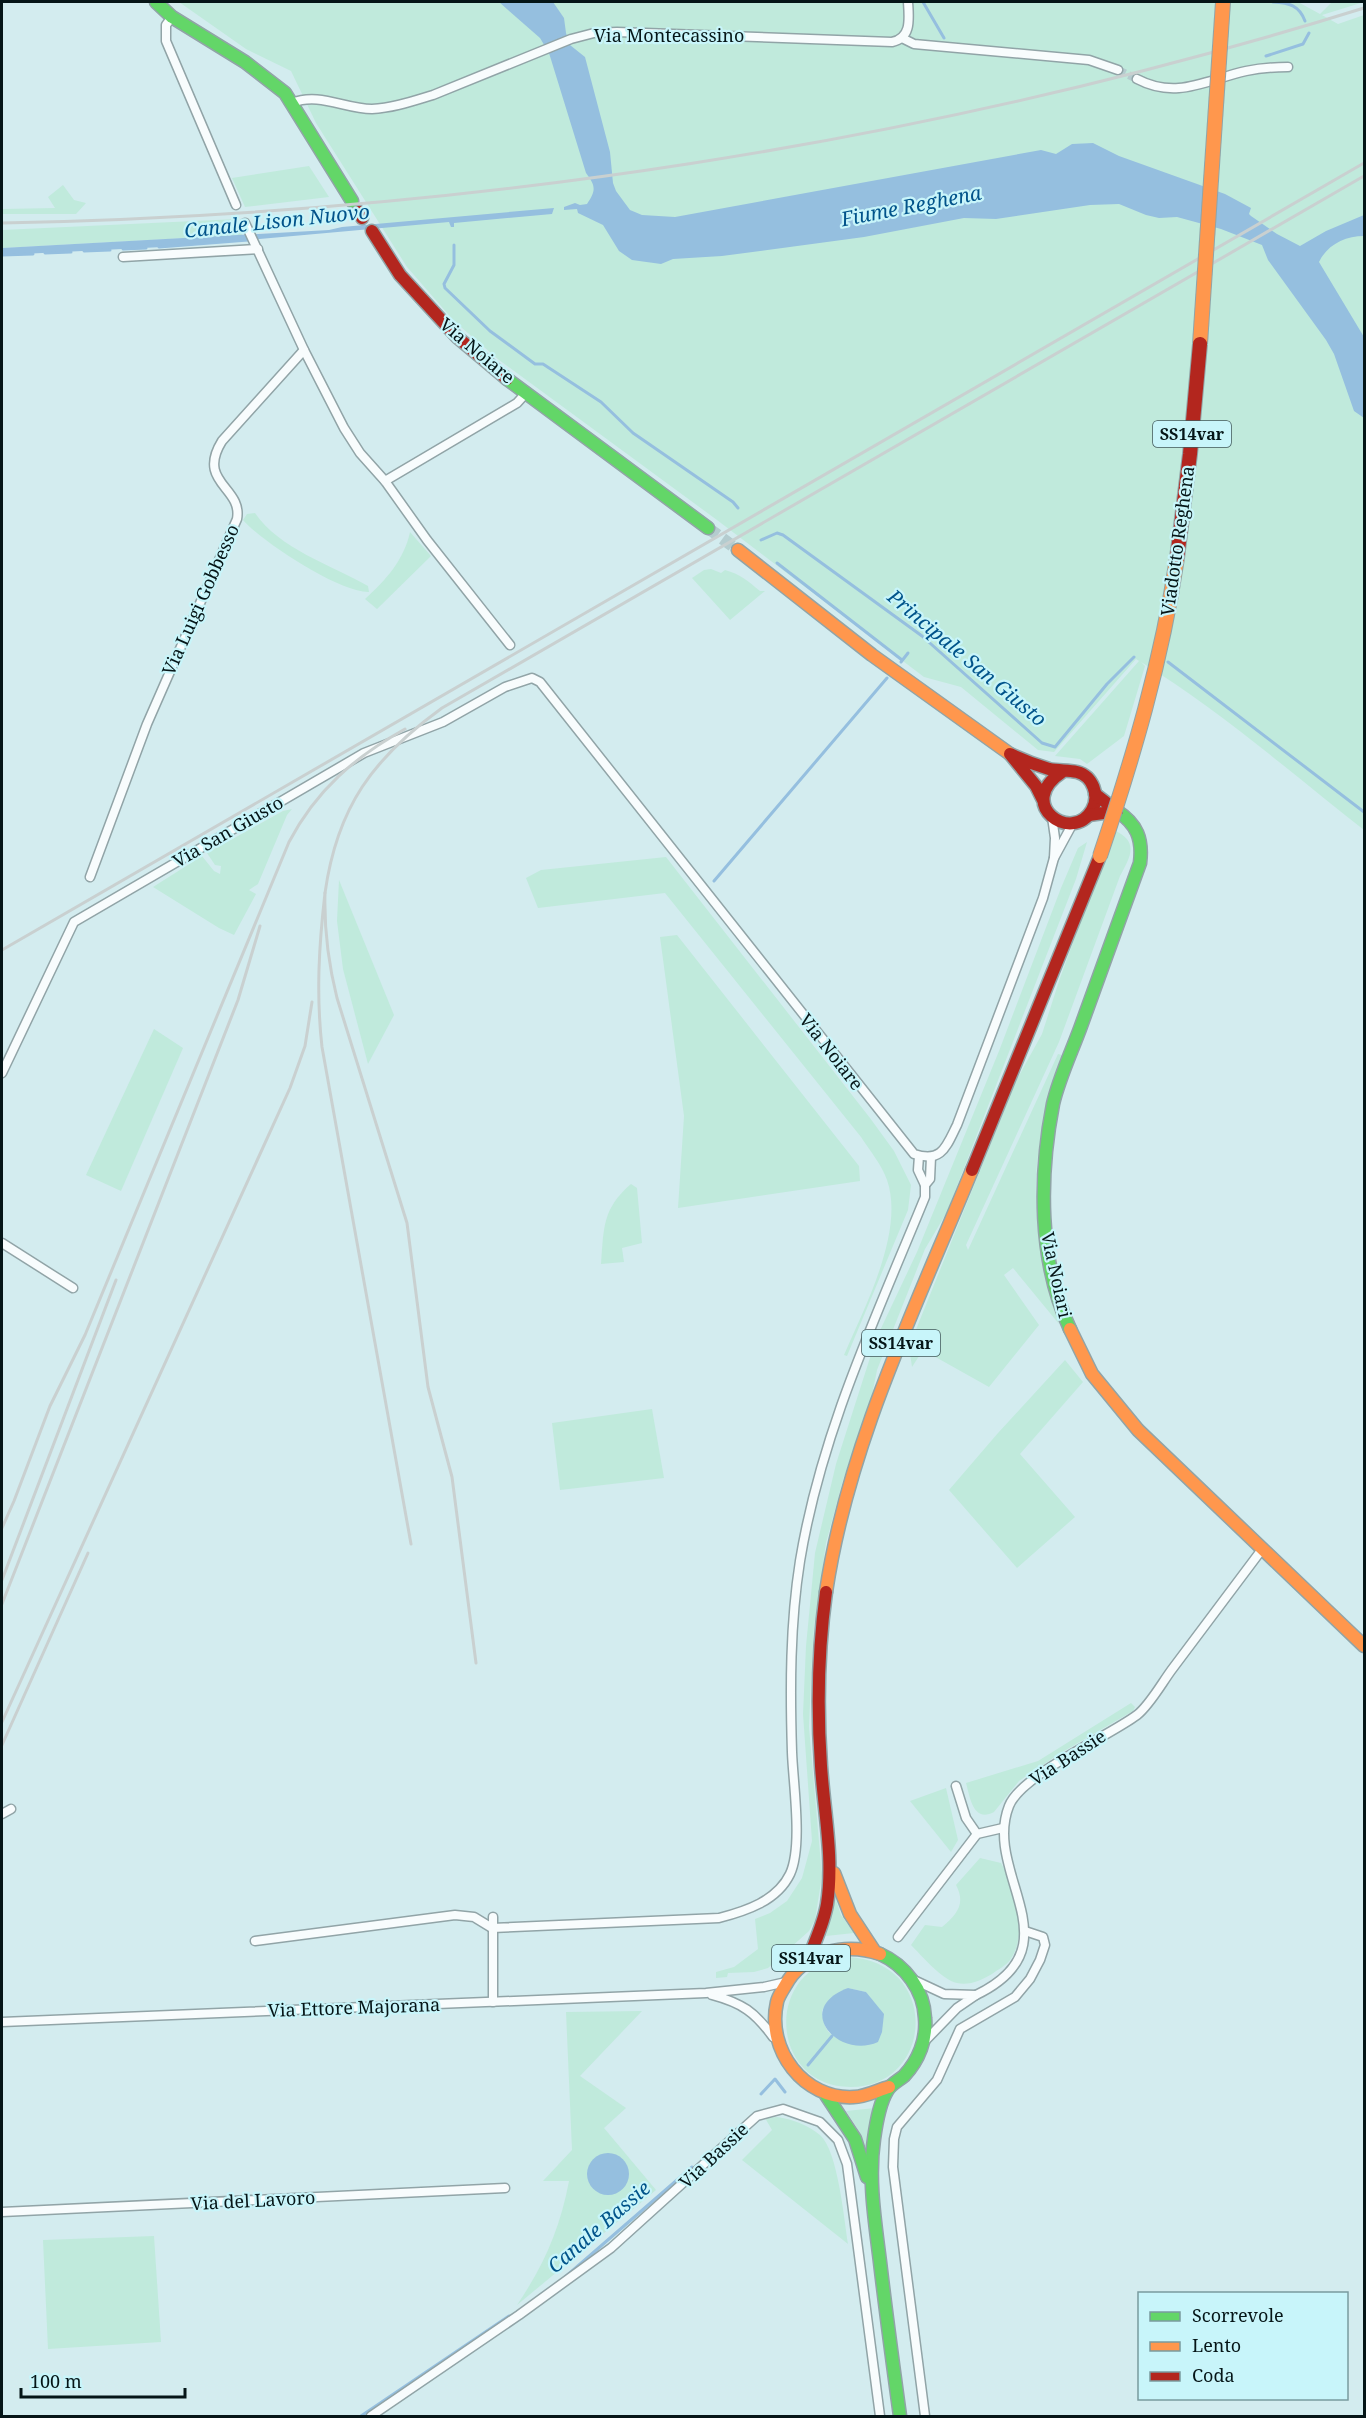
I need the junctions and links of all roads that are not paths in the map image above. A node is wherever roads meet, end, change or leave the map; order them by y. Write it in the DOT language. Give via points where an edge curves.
graph roads {
  1 [pos="156,2"];
  2 [pos="908,2"];
  3 [pos="1223,2"];
  4 [pos="172,17"];
  5 [pos="902,38"];
  6 [pos="1288,67"];
  7 [pos="1118,70"];
  8 [pos="1137,80"];
  9 [pos="292,103"];
  10 [pos="236,205"];
  11 [pos="358,210"];
  12 [pos="245,223"];
  13 [pos="372,231"];
  14 [pos="257,247"];
  15 [pos="123,257"];
  16 [pos="304,350"];
  17 [pos="527,392"];
  18 [pos="385,482"];
  19 [pos="708,528"];
  20 [pos="738,550"];
  21 [pos="510,645"];
  22 [pos="535,678"];
  23 [pos="1010,754"];
  24 [pos="1062,772"];
  25 [pos="1095,794"];
  26 [pos="1043,800"];
  27 [pos="1117,811"];
  28 [pos="1089,815"];
  29 [pos="1052,817"];
  30 [pos="1073,823"];
  31 [pos="1054,858"];
  32 [pos="90,877"];
  33 [pos="2,1073"];
  34 [pos="918,1156"];
  35 [pos="931,1157"];
  36 [pos="926,1185"];
  37 [pos="2,1243"];
  38 [pos="73,1288"];
  39 [pos="1263,1548"];
  40 [pos="1365,1646"];
  41 [pos="956,1786"];
  42 [pos="11,1809"];
  43 [pos="2,1814"];
  44 [pos="1003,1828"];
  45 [pos="976,1834"];
  46 [pos="829,1856"];
  47 [pos="493,1917"];
  48 [pos="492,1928"];
  49 [pos="1024,1931"];
  50 [pos="898,1936"];
  51 [pos="255,1941"];
  52 [pos="875,1952"];
  53 [pos="808,1960"];
  54 [pos="911,1979"];
  55 [pos="786,1982"];
  56 [pos="706,1993"];
  57 [pos="976,1995"];
  58 [pos="494,2002"];
  59 [pos="2,2022"];
  60 [pos="776,2041"];
  61 [pos="923,2043"];
  62 [pos="889,2088"];
  63 [pos="826,2095"];
  64 [pos="504,2188"];
  65 [pos="872,2199"];
  66 [pos="2,2212"];
  67 [pos="371,2416"];
  68 [pos="880,2416"];
  69 [pos="900,2416"];
  70 [pos="925,2416"];
  1 -- 4 [label="main road"];
  2 -- 5 [label="street" via="908,30"];
  3 -- 46 [label="main road, Viadotto Reghena / SS14var, bridge" via="1198,360 1179,548 1165,630 1144,717 1100,856 902,1341 843,1504 829,1569 819,1662 820,1751"];
  4 -- 9 [label="main road" via="245,62"];
  4 -- 10 [label="street" via="166,25 166,41"];
  5 -- 7 [label="street, Via Montecassino" via="914,44 1089,60"];
  5 -- 9 [label="street, Via Montecassino" via="883,42 594,33 410,103 372,109 318,99"];
  6 -- 8 [label="street" via="1243,72 1179,90 1148,86"];
  9 -- 11 [label="main road"];
  12 -- 14 [label="street"];
  13 -- 17 [label="main road, Via Noiare" via="400,275 441,321 494,369"];
  14 -- 15 [label="street"];
  14 -- 16 [label="street"];
  16 -- 18 [label="street" via="344,428"];
  16 -- 32 [label="street, Via Luigi Gobbesso" via="222,441 213,457 215,473 237,506 237,519 147,724"];
  17 -- 18 [label="street, Via Noiare" via="517,403"];
  17 -- 19 [label="main road"];
  18 -- 21 [label="street"];
  20 -- 23 [label="main road" via="872,655"];
  22 -- 33 [label="street, Via San Giusto" via="505,687 442,722 364,753 74,922"];
  22 -- 34 [label="street, Via Noiare" via="903,1143"];
  23 -- 24 [label="main road"];
  23 -- 26 [label="main road"];
  24 -- 25 [label="main road" via="1078,772 1086,777"];
  24 -- 26 [label="main road" via="1045,785"];
  25 -- 27 [label="main road, Via Noiari"];
  25 -- 28 [label="main road"];
  26 -- 29 [label="main road"];
  27 -- 28 [label="main road"];
  27 -- 39 [label="main road, Via Noiari" via="1138,829 1140,863 1054,1101 1044,1172 1048,1252 1068,1329 1093,1376 1172,1464"];
  28 -- 30 [label="main road"];
  29 -- 30 [label="main road"];
  29 -- 31 [label="street"];
  30 -- 31 [label="street"];
  31 -- 35 [label="street" via="1043,898 957,1125 945,1148"];
  34 -- 35 [label="street"];
  34 -- 36 [label="street" via="918,1170"];
  35 -- 36 [label="street"];
  36 -- 48 [label="street" via="925,1197 838,1411 818,1477 800,1562 791,1676 796,1817 790,1873 774,1894 749,1910 719,1918"];
  37 -- 38 [label="street"];
  39 -- 40 [label="main road, Via Noiari"];
  39 -- 44 [label="street, Via Bassie" via="1138,1714 1024,1786 1009,1804"];
  41 -- 45 [label="street" via="966,1818"];
  42 -- 43 [label="street"];
  44 -- 45 [label="street"];
  44 -- 49 [label="street, Via Bassie"];
  45 -- 50 [label="street"];
  46 -- 52 [label="main road, SS14var" via="846,1907"];
  46 -- 53 [label="main road, SS14var" via="827,1907"];
  47 -- 48 [label="street"];
  48 -- 51 [label="street" via="474,1917 455,1915"];
  48 -- 58 [label="street"];
  49 -- 57 [label="street, Via Bassie" via="1017,1960 1006,1976"];
  49 -- 70 [label="street" via="1043,1937 1045,1945 1030,1979 1015,1997 960,2029 937,2079 897,2127 894,2139 893,2167"];
  52 -- 53 [label="main road, SS14var" via="840,1948"];
  52 -- 54 [label="main road, SS14var" via="895,1963"];
  53 -- 55 [label="main road, SS14var"];
  54 -- 57 [label="street" via="944,1994"];
  54 -- 61 [label="main road, SS14var" via="924,2009"];
  55 -- 56 [label="street, Via Ettore Majorana"];
  55 -- 60 [label="main road, SS14var" via="775,2009"];
  56 -- 58 [label="street, Via Ettore Majorana"];
  56 -- 60 [label="street, Via Ettore Majorana" via="744,2006 761,2020"];
  57 -- 61 [label="street, Via Bassie" via="957,2008"];
  58 -- 59 [label="street, Via Ettore Majorana"];
  60 -- 63 [label="main road, SS14var" via="795,2076"];
  61 -- 62 [label="main road, SS14var" via="911,2068"];
  62 -- 63 [label="main road, SS14var" via="858,2098"];
  62 -- 65 [label="main road, SS14var" via="874,2138"];
  63 -- 65 [label="main road, SS14var" via="855,2139"];
  64 -- 66 [label="street, Via del Lavoro"];
  65 -- 69 [label="main road, SS14var"];
  67 -- 68 [label="street, Via Bassie" via="611,2248 757,2116 783,2109 820,2122 838,2140 848,2164"];
}
